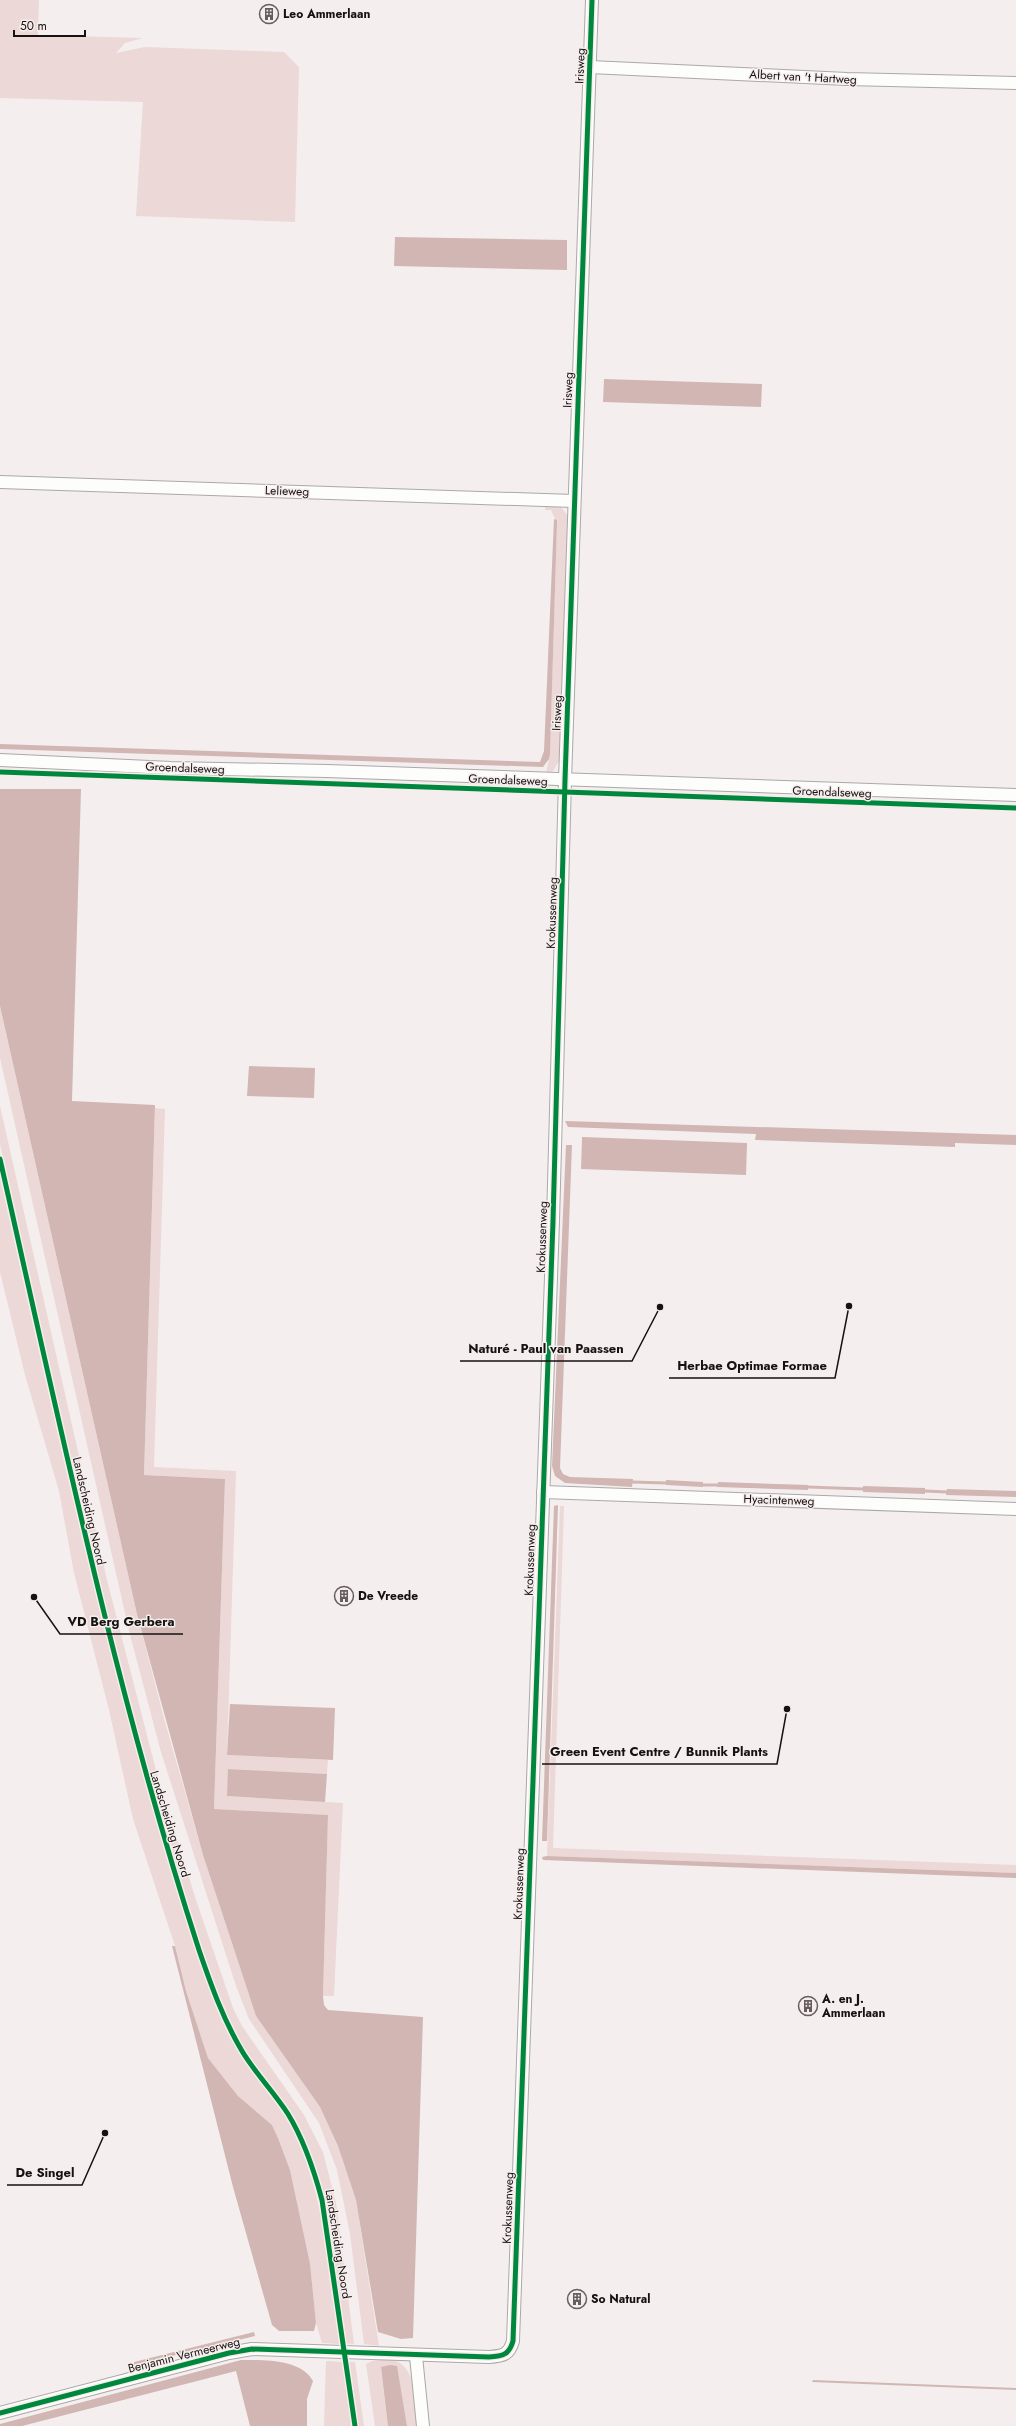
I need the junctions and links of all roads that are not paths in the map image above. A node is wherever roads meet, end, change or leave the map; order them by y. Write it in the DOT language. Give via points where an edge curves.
graph roads {
  1 [pos="592,0"];
  2 [pos="590,67"];
  3 [pos="1016,83"];
  4 [pos="0,482"];
  5 [pos="574,501"];
  6 [pos="0,760"];
  7 [pos="565,780"];
  8 [pos="1016,796"];
  9 [pos="543,1492"];
  10 [pos="1016,1509"];
  11 [pos="513,2341"];
  12 [pos="416,2356"];
  13 [pos="0,2413"];
  14 [pos="423,2426"];
  1 -- 2 [label="street, Irisweg"];
  2 -- 3 [label="street, Albert van 't Hartweg" via="847,79"];
  2 -- 5 [label="street, Irisweg"];
  4 -- 5 [label="street, Lelieweg"];
  5 -- 7 [label="street, Irisweg"];
  6 -- 7 [label="street, Groendalseweg"];
  7 -- 8 [label="street, Groendalseweg"];
  7 -- 9 [label="street, Krokussenweg"];
  9 -- 10 [label="street, Hyacintenweg"];
  9 -- 11 [label="street, Krokussenweg"];
  11 -- 12 [label="street, Benjamin Vermeerweg" via="510,2351 503,2356"];
  12 -- 13 [label="street, Benjamin Vermeerweg" via="252,2349"];
  12 -- 14 [label="street"];
}
